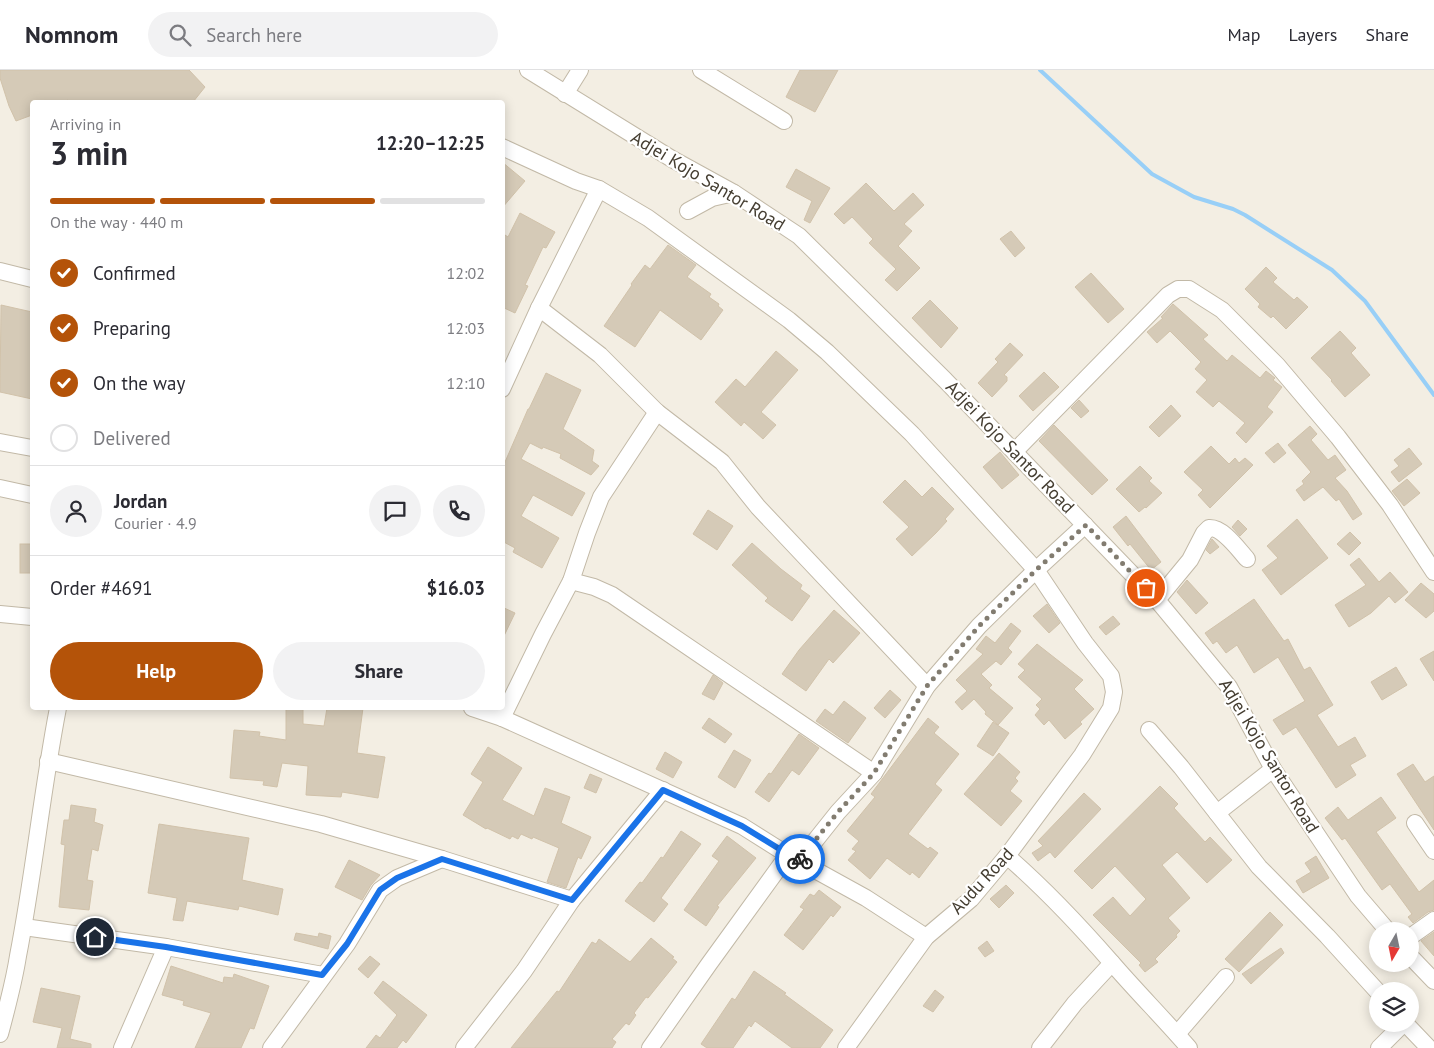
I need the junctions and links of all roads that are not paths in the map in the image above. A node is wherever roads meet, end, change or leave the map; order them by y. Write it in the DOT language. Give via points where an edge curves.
graph roads {
  1 [pos="528,70"];
  2 [pos="580,70"];
  3 [pos="701,70"];
  4 [pos="566,94"];
  5 [pos="784,121"];
  6 [pos="505,148"];
  7 [pos="599,189"];
  8 [pos="734,193"];
  9 [pos="688,211"];
  10 [pos="0,270"];
  11 [pos="30,278"];
  12 [pos="539,308"];
  13 [pos="505,382"];
  14 [pos="657,412"];
  15 [pos="0,442"];
  16 [pos="30,448"];
  17 [pos="1015,451"];
  18 [pos="0,488"];
  19 [pos="30,495"];
  20 [pos="1086,525"];
  21 [pos="1247,559"];
  22 [pos="1036,570"];
  23 [pos="1434,572"];
  24 [pos="571,581"];
  25 [pos="1158,600"];
  26 [pos="0,614"];
  27 [pos="30,617"];
  28 [pos="927,686"];
  29 [pos="58,710"];
  30 [pos="478,710"];
  31 [pos="502,718"];
  32 [pos="1149,730"];
  33 [pos="48,761"];
  34 [pos="1273,769"];
  35 [pos="874,773"];
  36 [pos="663,790"];
  37 [pos="1217,814"];
  38 [pos="1415,823"];
  39 [pos="1434,851"];
  40 [pos="1007,856"];
  41 [pos="793,858"];
  42 [pos="442,859"];
  43 [pos="572,900"];
  44 [pos="1434,920"];
  45 [pos="1380,922"];
  46 [pos="24,927"];
  47 [pos="1419,931"];
  48 [pos="926,936"];
  49 [pos="166,947"];
  50 [pos="1112,963"];
  51 [pos="1419,965"];
  52 [pos="322,975"];
  53 [pos="1226,977"];
  54 [pos="1434,981"];
  55 [pos="1369,982"];
  56 [pos="1396,1032"];
  57 [pos="1413,1032"];
  58 [pos="0,1034"];
  59 [pos="1177,1034"];
  60 [pos="122,1048"];
  61 [pos="271,1048"];
  62 [pos="464,1048"];
  63 [pos="650,1048"];
  64 [pos="846,1048"];
  65 [pos="1040,1048"];
  66 [pos="1189,1048"];
  67 [pos="1379,1048"];
  68 [pos="1429,1048"];
  1 -- 4 [label="street, Adjei Kojo Santor Road"];
  2 -- 4 [label="street"];
  3 -- 5 [label="street"];
  4 -- 8 [label="street, Adjei Kojo Santor Road"];
  6 -- 7 [label="street"];
  7 -- 12 [label="street"];
  7 -- 22 [label="street" via="669,232 827,352 912,434"];
  8 -- 9 [label="street" via="712,198"];
  8 -- 17 [label="street, Adjei Kojo Santor Road" via="788,228 809,246"];
  10 -- 11 [label="street"];
  12 -- 13 [label="street"];
  12 -- 14 [label="street" via="600,355"];
  14 -- 24 [label="street" via="601,497"];
  14 -- 28 [label="street" via="722,462 758,507"];
  15 -- 16 [label="street"];
  17 -- 20 [label="street, Adjei Kojo Santor Road"];
  17 -- 23 [label="street" via="1168,295 1178,289 1189,289 1222,310 1277,365 1379,490"];
  18 -- 19 [label="street"];
  20 -- 22 [label="street"];
  20 -- 25 [label="street, Adjei Kojo Santor Road"];
  21 -- 25 [label="street" via="1222,532 1209,528 1190,560"];
  22 -- 28 [label="street" via="979,626"];
  22 -- 40 [label="street, Audu Road" via="1111,676 1114,692 1110,708 1082,755"];
  24 -- 31 [label="street"];
  24 -- 35 [label="street" via="612,596"];
  25 -- 34 [label="street, Adjei Kojo Santor Road" via="1229,686"];
  26 -- 27 [label="street"];
  28 -- 35 [label="street"];
  29 -- 33 [label="street"];
  30 -- 31 [label="street"];
  31 -- 36 [label="street"];
  32 -- 37 [label="street"];
  33 -- 42 [label="street" via="321,824"];
  33 -- 46 [label="street"];
  34 -- 37 [label="street"];
  34 -- 45 [label="street, Adjei Kojo Santor Road" via="1358,896"];
  35 -- 41 [label="street"];
  36 -- 41 [label="street" via="742,826"];
  36 -- 43 [label="street"];
  37 -- 55 [label="street" via="1259,867"];
  38 -- 39 [label="street"];
  40 -- 48 [label="street, Audu Road" via="970,899"];
  40 -- 50 [label="street" via="1044,889"];
  41 -- 48 [label="street"];
  41 -- 63 [label="street" via="709,964"];
  42 -- 43 [label="street"];
  42 -- 52 [label="street" via="397,878 380,890 347,944"];
  43 -- 62 [label="street" via="524,971"];
  44 -- 47 [label="street"];
  46 -- 49 [label="street"];
  46 -- 58 [label="street"];
  48 -- 64 [label="street, Audu Road"];
  49 -- 52 [label="street"];
  49 -- 60 [label="street"];
  50 -- 59 [label="street"];
  50 -- 65 [label="street"];
  51 -- 54 [label="street"];
  52 -- 61 [label="street"];
  53 -- 59 [label="street"];
  56 -- 67 [label="street"];
  57 -- 68 [label="street"];
  59 -- 66 [label="street"];
}
